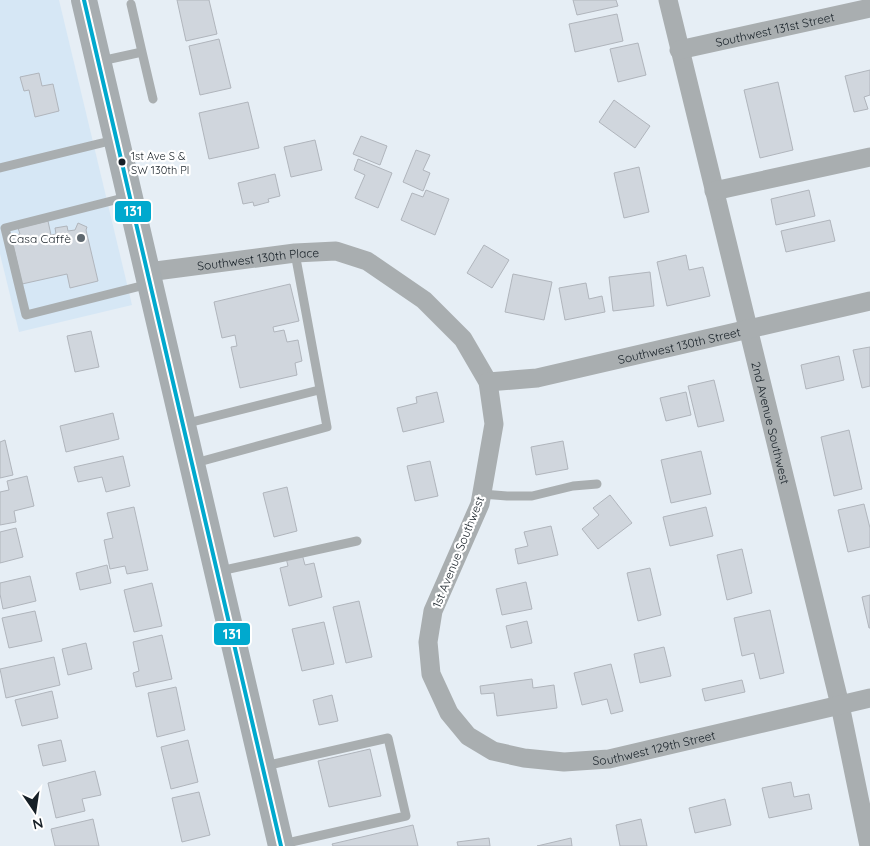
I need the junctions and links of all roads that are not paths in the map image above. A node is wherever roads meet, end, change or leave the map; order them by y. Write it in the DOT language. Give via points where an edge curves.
graph roads {
  1 [pos="84,0"];
  2 [pos="668,0"];
  3 [pos="131,4"];
  4 [pos="870,8"];
  5 [pos="679,50"];
  6 [pos="142,52"];
  7 [pos="98,62"];
  8 [pos="153,100"];
  9 [pos="116,139"];
  10 [pos="870,157"];
  11 [pos="0,168"];
  12 [pos="714,192"];
  13 [pos="130,196"];
  14 [pos="295,253"];
  15 [pos="367,261"];
  16 [pos="149,278"];
  17 [pos="870,300"];
  18 [pos="748,328"];
  19 [pos="488,382"];
  20 [pos="320,390"];
  21 [pos="183,424"];
  22 [pos="192,464"];
  23 [pos="597,484"];
  24 [pos="482,494"];
  25 [pos="357,541"];
  26 [pos="217,572"];
  27 [pos="870,698"];
  28 [pos="840,705"];
  29 [pos="449,713"];
  30 [pos="263,767"];
  31 [pos="281,845"];
  32 [pos="869,846"];
  1 -- 7 [label="main road"];
  2 -- 5 [label="street, 2nd Avenue Southwest"];
  3 -- 6 [label="lane"];
  4 -- 5 [label="street, Southwest 131st Street"];
  5 -- 12 [label="street, 2nd Avenue Southwest"];
  6 -- 7 [label="lane"];
  6 -- 8 [label="lane"];
  7 -- 9 [label="main road"];
  9 -- 11 [label="lane"];
  9 -- 13 [label="main road"];
  10 -- 12 [label="street"];
  12 -- 18 [label="street, 2nd Avenue Southwest"];
  13 -- 16 [label="main road"];
  13 -- 16 [label="lane" via="5,228 26,314"];
  14 -- 15 [label="street, Southwest 130th Place" via="336,251"];
  14 -- 16 [label="street, Southwest 130th Place"];
  14 -- 20 [label="lane"];
  15 -- 19 [label="street, 1st Avenue Southwest" via="424,300 463,339"];
  16 -- 21 [label="main road"];
  17 -- 18 [label="street, Southwest 130th Street"];
  18 -- 19 [label="street, Southwest 130th Street" via="537,378"];
  18 -- 28 [label="street, 2nd Avenue Southwest"];
  19 -- 24 [label="street, 1st Avenue Southwest" via="494,424"];
  20 -- 21 [label="lane"];
  20 -- 22 [label="lane" via="327,427"];
  21 -- 22 [label="main road"];
  22 -- 26 [label="main road"];
  23 -- 24 [label="lane" via="532,496"];
  24 -- 29 [label="street, 1st Avenue Southwest" via="433,611 428,642 431,674"];
  25 -- 26 [label="lane"];
  26 -- 30 [label="main road"];
  27 -- 28 [label="street, Southwest 129th Street"];
  28 -- 29 [label="street, Southwest 129th Street" via="609,759 564,762 493,751 468,736"];
  28 -- 32 [label="street, 2nd Avenue Southwest"];
  30 -- 31 [label="main road"];
  30 -- 31 [label="lane" via="388,738 406,816"];
}
